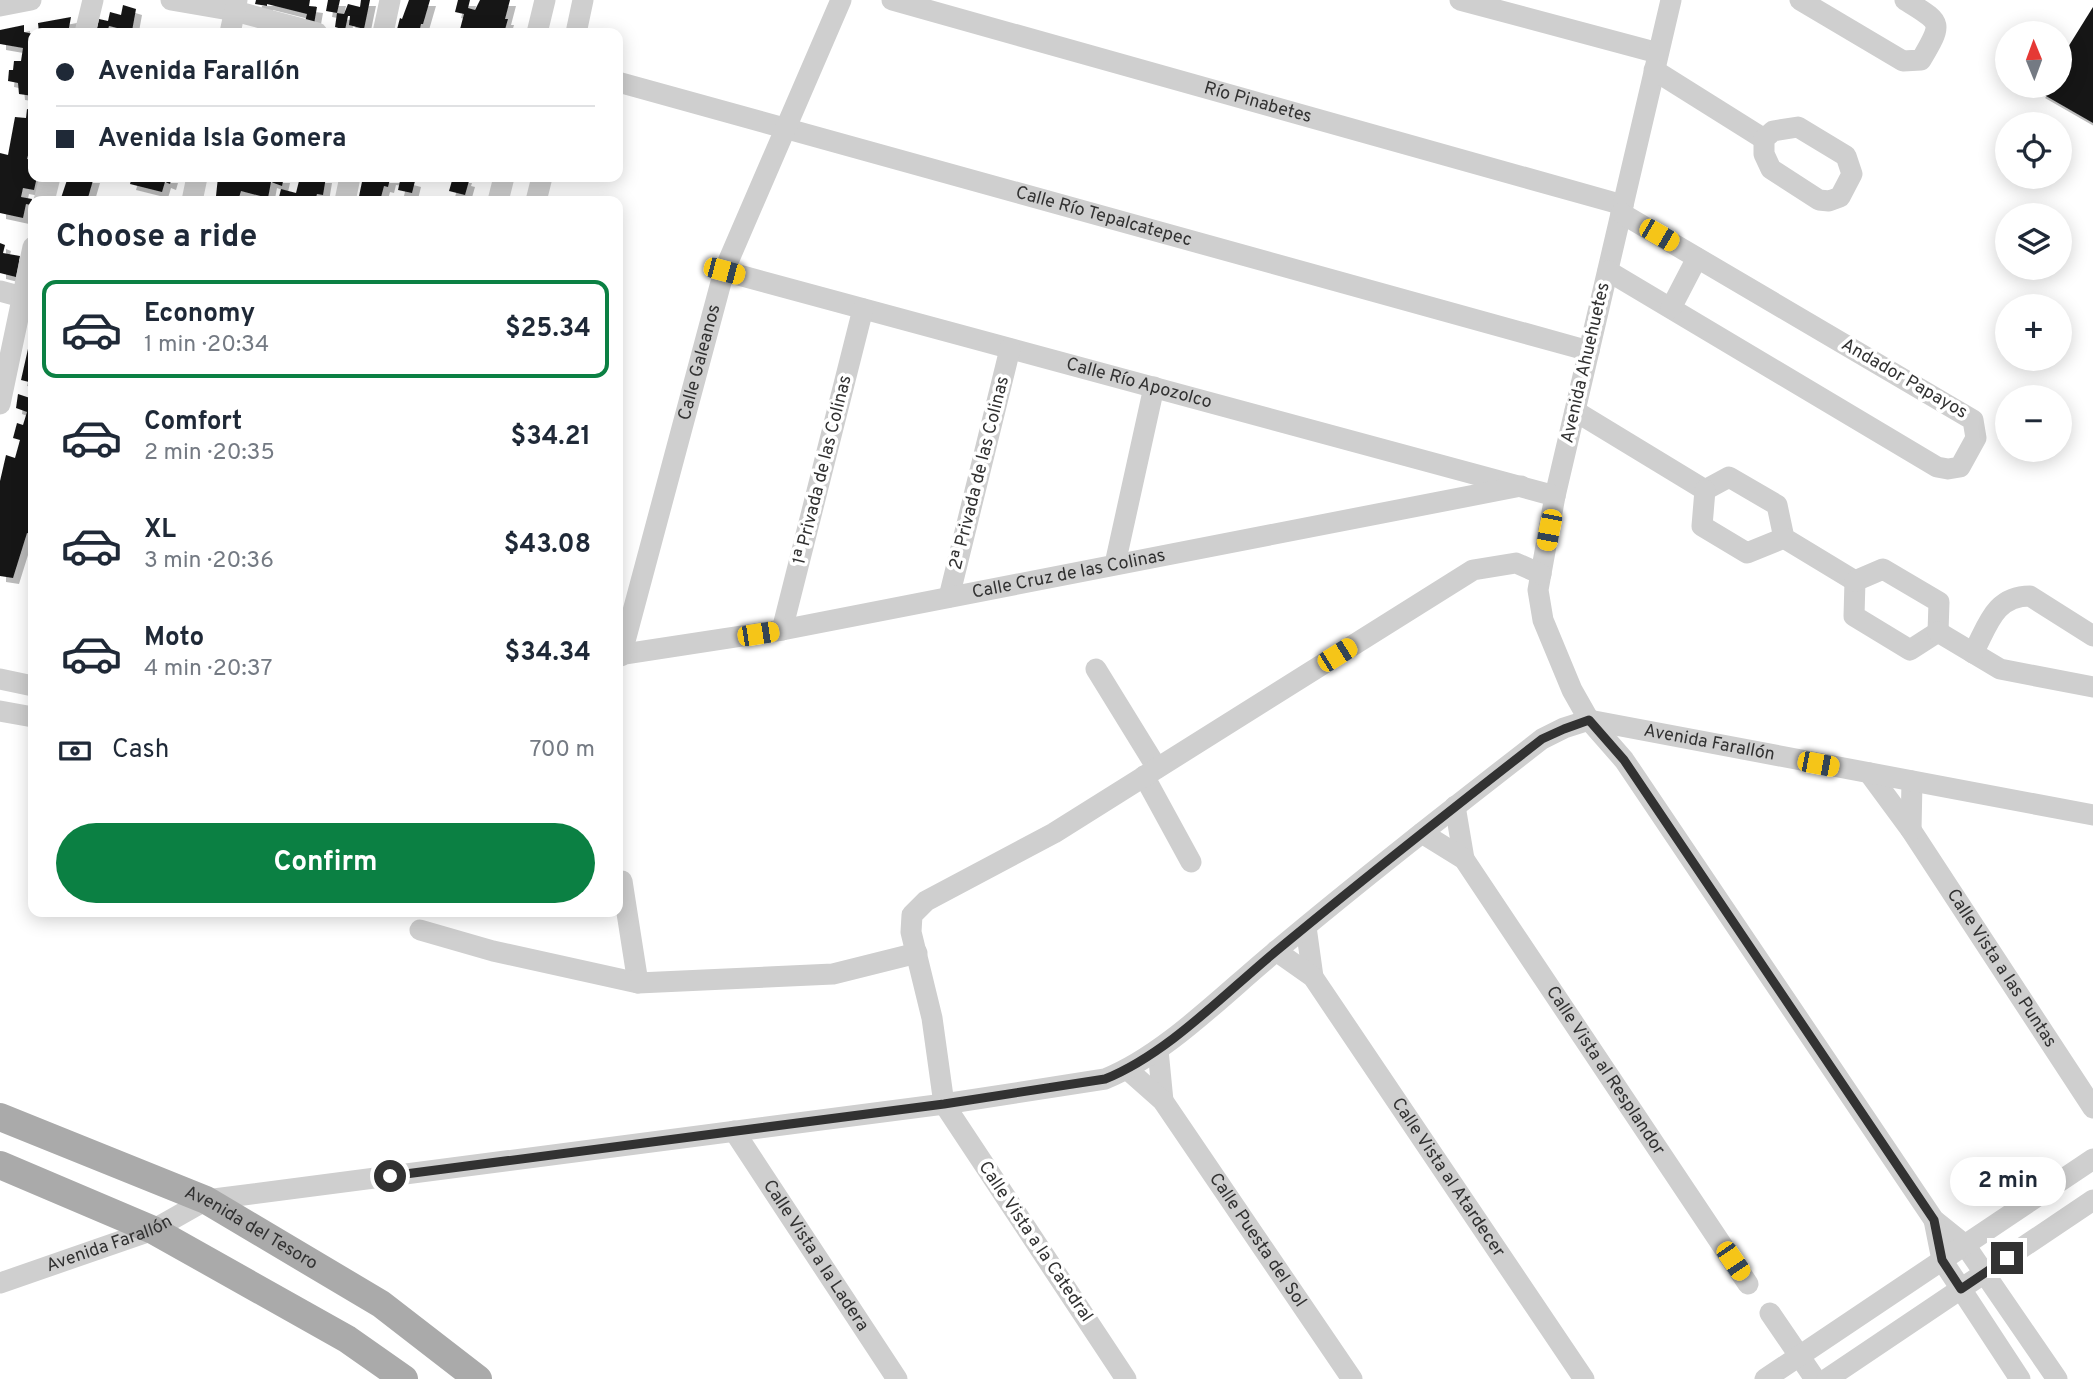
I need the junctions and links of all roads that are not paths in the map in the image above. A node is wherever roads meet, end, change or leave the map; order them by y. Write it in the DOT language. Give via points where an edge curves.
graph roads {
  1 [pos="31,0"];
  2 [pos="93,0"];
  3 [pos="171,0"];
  4 [pos="390,0"];
  5 [pos="545,0"];
  6 [pos="583,0"];
  7 [pos="841,0"];
  8 [pos="892,0"];
  9 [pos="1460,0"];
  10 [pos="1671,0"];
  11 [pos="1800,0"];
  12 [pos="1905,0"];
  13 [pos="236,5"];
  14 [pos="0,6"];
  15 [pos="86,28"];
  16 [pos="231,28"];
  17 [pos="303,28"];
  18 [pos="384,28"];
  19 [pos="538,28"];
  20 [pos="577,28"];
  21 [pos="1656,62"];
  22 [pos="623,83"];
  23 [pos="785,129"];
  24 [pos="1764,138"];
  25 [pos="1622,209"];
  26 [pos="1697,258"];
  27 [pos="724,271"];
  28 [pos="1608,271"];
  29 [pos="0,291"];
  30 [pos="27,298"];
  31 [pos="1671,308"];
  32 [pos="863,309"];
  33 [pos="1010,349"];
  34 [pos="1589,351"];
  35 [pos="1154,387"];
  36 [pos="0,404"];
  37 [pos="1575,411"];
  38 [pos="1521,486"];
  39 [pos="1705,490"];
  40 [pos="1555,496"];
  41 [pos="1784,538"];
  42 [pos="1115,564"];
  43 [pos="1541,574"];
  44 [pos="1855,581"];
  45 [pos="949,597"];
  46 [pos="782,630"];
  47 [pos="1938,632"];
  48 [pos="2093,636"];
  49 [pos="623,641"];
  50 [pos="1973,653"];
  51 [pos="623,655"];
  52 [pos="1096,669"];
  53 [pos="0,679"];
  54 [pos="28,685"];
  55 [pos="2093,687"];
  56 [pos="0,711"];
  57 [pos="28,716"];
  58 [pos="1589,720"];
  59 [pos="1150,772"];
  60 [pos="1869,773"];
  61 [pos="1912,781"];
  62 [pos="1455,806"];
  63 [pos="2093,816"];
  64 [pos="1911,830"];
  65 [pos="1422,833"];
  66 [pos="1464,859"];
  67 [pos="1191,862"];
  68 [pos="623,887"];
  69 [pos="1306,927"];
  70 [pos="419,930"];
  71 [pos="1276,951"];
  72 [pos="917,953"];
  73 [pos="1313,977"];
  74 [pos="638,983"];
  75 [pos="1158,1050"];
  76 [pos="1128,1070"];
  77 [pos="1163,1101"];
  78 [pos="944,1104"];
  79 [pos="2093,1108"];
  80 [pos="0,1117"];
  81 [pos="734,1130"];
  82 [pos="2093,1159"];
  83 [pos="0,1165"];
  84 [pos="205,1200"];
  85 [pos="2093,1200"];
  86 [pos="1934,1220"];
  87 [pos="153,1230"];
  88 [pos="1965,1244"];
  89 [pos="1942,1260"];
  90 [pos="1985,1272"];
  91 [pos="0,1283"];
  92 [pos="1748,1284"];
  93 [pos="1961,1289"];
  94 [pos="1770,1313"];
  95 [pos="1799,1356"];
  96 [pos="404,1379"];
  97 [pos="478,1379"];
  98 [pos="897,1379"];
  99 [pos="1126,1379"];
  100 [pos="1352,1379"];
  101 [pos="1584,1379"];
  102 [pos="1765,1379"];
  103 [pos="1815,1379"];
  104 [pos="1827,1379"];
  105 [pos="2020,1379"];
  106 [pos="2057,1379"];
  1 -- 14 [label="street"];
  2 -- 15 [label="street"];
  3 -- 13 [label="street"];
  4 -- 18 [label="street"];
  5 -- 19 [label="street"];
  6 -- 20 [label="street"];
  7 -- 23 [label="street, Calle Galeanos"];
  8 -- 25 [label="street, Río Pinabetes"];
  9 -- 21 [label="street"];
  10 -- 21 [label="street, Avenida Ahuehuetes"];
  11 -- 12 [label="street" via="1903,61 1922,60 1937,24"];
  13 -- 16 [label="street"];
  13 -- 17 [label="street"];
  21 -- 24 [label="street"];
  21 -- 25 [label="street, Avenida Ahuehuetes"];
  22 -- 23 [label="street, Calle Río Tepalcatepec"];
  23 -- 27 [label="street, Calle Galeanos"];
  23 -- 34 [label="street, Calle Río Tepalcatepec"];
  25 -- 26 [label="street, Andador Papayos"];
  25 -- 28 [label="street, Avenida Ahuehuetes"];
  26 -- 31 [label="street"];
  26 -- 31 [label="street, Andador Papayos" via="1973,420 1976,438 1960,467 1937,467"];
  27 -- 32 [label="street, Calle Río Apozolco"];
  27 -- 49 [label="street, Calle Galeanos"];
  28 -- 31 [label="street, Andador Papayos"];
  28 -- 34 [label="street, Avenida Ahuehuetes"];
  29 -- 30 [label="street"];
  30 -- 36 [label="street"];
  32 -- 33 [label="street, Calle Río Apozolco"];
  32 -- 46 [label="street, 1ª Privada de las Colinas"];
  33 -- 35 [label="street, Calle Río Apozolco"];
  33 -- 45 [label="street, 2ª Privada de las Colinas"];
  34 -- 37 [label="street, Avenida Ahuehuetes"];
  35 -- 38 [label="street, Calle Río Apozolco"];
  35 -- 42 [label="street"];
  37 -- 39 [label="street"];
  37 -- 40 [label="street, Avenida Ahuehuetes"];
  38 -- 40 [label="street, Calle Río Apozolco"];
  38 -- 42 [label="street, Calle Cruz de las Colinas"];
  39 -- 41 [label="street" via="1729,477 1777,505"];
  39 -- 41 [label="street" via="1702,526 1747,553"];
  40 -- 43 [label="street, Avenida Ahuehuetes"];
  41 -- 44 [label="street"];
  42 -- 45 [label="street, Calle Cruz de las Colinas"];
  43 -- 58 [label="street, Avenida Ahuehuetes" via="1538,590 1543,620"];
  43 -- 59 [label="street" via="1516,563 1473,569"];
  44 -- 47 [label="street" via="1883,569 1939,602"];
  44 -- 47 [label="street" via="1854,617 1910,650"];
  45 -- 46 [label="street, Calle Cruz de las Colinas"];
  46 -- 51 [label="street, Calle Cruz de las Colinas"];
  47 -- 50 [label="street"];
  48 -- 50 [label="street" via="2030,596 2022,596 2001,604"];
  50 -- 55 [label="street" via="2000,670"];
  52 -- 59 [label="street"];
  53 -- 54 [label="street"];
  56 -- 57 [label="street"];
  58 -- 60 [label="street, Avenida Farallón"];
  58 -- 62 [label="street, Avenida Farallón" via="1542,739"];
  58 -- 86 [label="street, Avenida Ahuehuetes" via="1624,760"];
  59 -- 67 [label="street"];
  59 -- 72 [label="street" via="1054,832 926,901 910,923"];
  60 -- 61 [label="street, Avenida Farallón"];
  60 -- 64 [label="street, Calle Vista a las Puntas"];
  61 -- 63 [label="street, Avenida Farallón"];
  61 -- 64 [label="street"];
  62 -- 65 [label="street, Avenida Farallón"];
  62 -- 66 [label="street, Calle Vista al Resplandor"];
  64 -- 79 [label="street, Calle Vista a las Puntas"];
  65 -- 66 [label="street, Calle Vista al Resplandor"];
  65 -- 69 [label="street, Avenida Farallón"];
  66 -- 92 [label="street, Calle Vista al Resplandor"];
  68 -- 74 [label="street"];
  69 -- 71 [label="street, Avenida Farallón"];
  69 -- 73 [label="street, Calle Vista al Atardecer"];
  70 -- 74 [label="street"];
  71 -- 73 [label="street, Calle Vista al Atardecer"];
  71 -- 75 [label="street, Avenida Farallón"];
  72 -- 74 [label="street" via="833,974"];
  72 -- 78 [label="street"];
  73 -- 101 [label="street, Calle Vista al Atardecer"];
  75 -- 76 [label="street, Avenida Farallón"];
  75 -- 77 [label="street, Calle Puesta del Sol"];
  76 -- 77 [label="street, Calle Puesta del Sol"];
  76 -- 78 [label="street, Avenida Farallón" via="1077,1085"];
  77 -- 100 [label="street, Calle Puesta del Sol"];
  78 -- 81 [label="street, Avenida Farallón"];
  78 -- 99 [label="street, Calle Vista a la Catedral"];
  80 -- 84 [label="main road, Avenida del Tesoro"];
  81 -- 84 [label="street, Avenida Farallón"];
  81 -- 98 [label="street, Calle Vista a la Ladera"];
  82 -- 88 [label="street"];
  83 -- 87 [label="main road"];
  84 -- 87 [label="street, Avenida Farallón"];
  84 -- 97 [label="main road, Avenida del Tesoro" via="381,1304"];
  85 -- 90 [label="street"];
  86 -- 88 [label="street"];
  86 -- 89 [label="street"];
  87 -- 91 [label="street, Avenida Farallón"];
  87 -- 96 [label="main road" via="347,1339"];
  88 -- 89 [label="street"];
  88 -- 90 [label="street"];
  89 -- 93 [label="street"];
  89 -- 95 [label="street"];
  90 -- 93 [label="street"];
  90 -- 106 [label="street"];
  93 -- 104 [label="street"];
  93 -- 105 [label="street"];
  94 -- 95 [label="street"];
  95 -- 102 [label="street"];
  95 -- 103 [label="street"];
}
